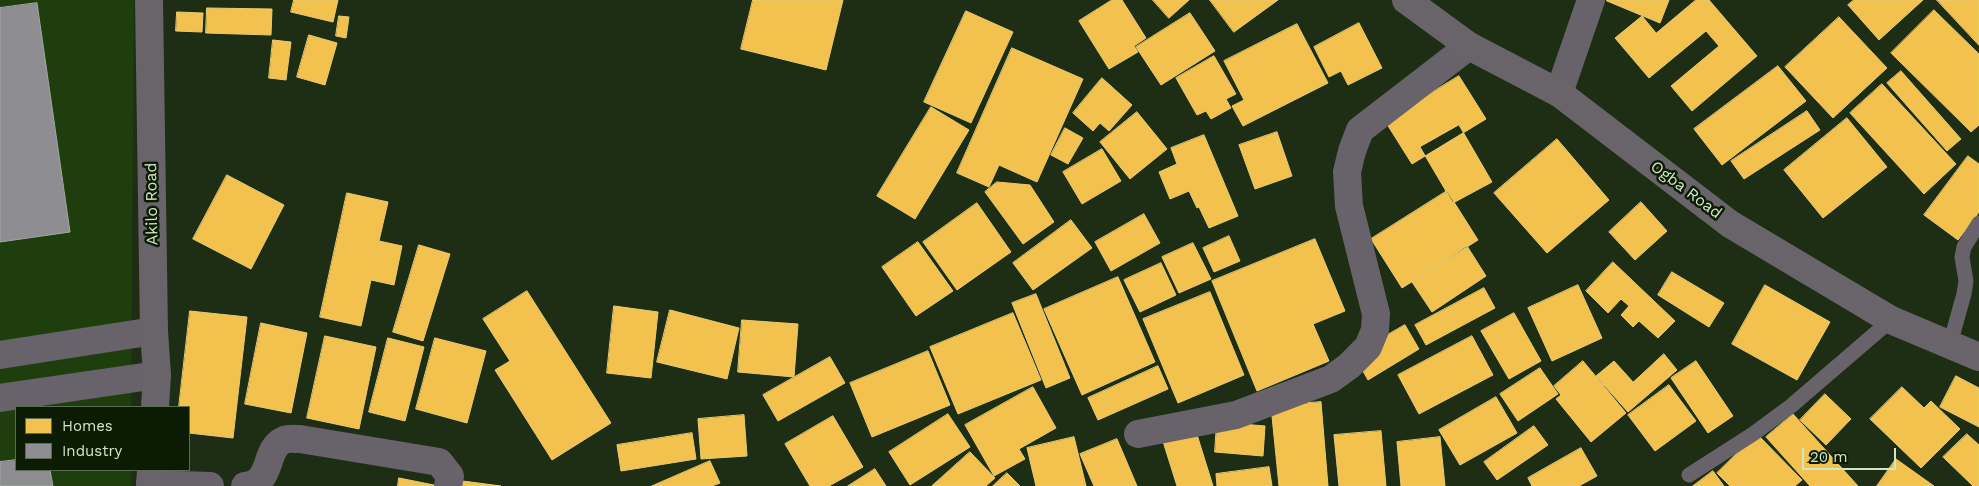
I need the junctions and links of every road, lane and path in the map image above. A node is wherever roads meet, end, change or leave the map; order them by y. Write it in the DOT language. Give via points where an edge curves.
graph roads {
  1 [pos="149,0"];
  2 [pos="1406,0"];
  3 [pos="1591,0"];
  4 [pos="1469,46"];
  5 [pos="1559,94"];
  6 [pos="1979,223"];
  7 [pos="1891,320"];
  8 [pos="154,331"];
  9 [pos="1950,344"];
  10 [pos="0,355"];
  11 [pos="1979,356"];
  12 [pos="157,375"];
  13 [pos="0,398"];
  14 [pos="155,406"];
  15 [pos="1138,434"];
  16 [pos="1689,475"];
  17 [pos="150,480"];
  18 [pos="210,486"];
  19 [pos="245,486"];
  20 [pos="448,486"];
  1 -- 8 [label="main road, Akilo Road"];
  2 -- 4 [label="main road, Ogba Road"];
  3 -- 5 [label="street"];
  4 -- 5 [label="main road, Ogba Road"];
  4 -- 15 [label="street" via="1360,130 1352,151 1347,172 1349,206 1376,314 1375,330 1368,347 1331,379 1236,415"];
  5 -- 7 [label="main road, Ogba Road" via="1730,224"];
  6 -- 9 [label="lane" via="1964,247 1962,256 1966,281"];
  7 -- 9 [label="main road, Ogba Road"];
  7 -- 16 [label="lane" via="1790,406"];
  8 -- 10 [label="street"];
  8 -- 12 [label="main road, Akilo Road"];
  9 -- 11 [label="main road, Ogba Road"];
  12 -- 13 [label="street"];
  12 -- 14 [label="main road, Akilo Road"];
  17 -- 18 [label="street"];
  19 -- 20 [label="street" via="262,479 276,448 284,440 300,439 439,462 450,476"];
}
